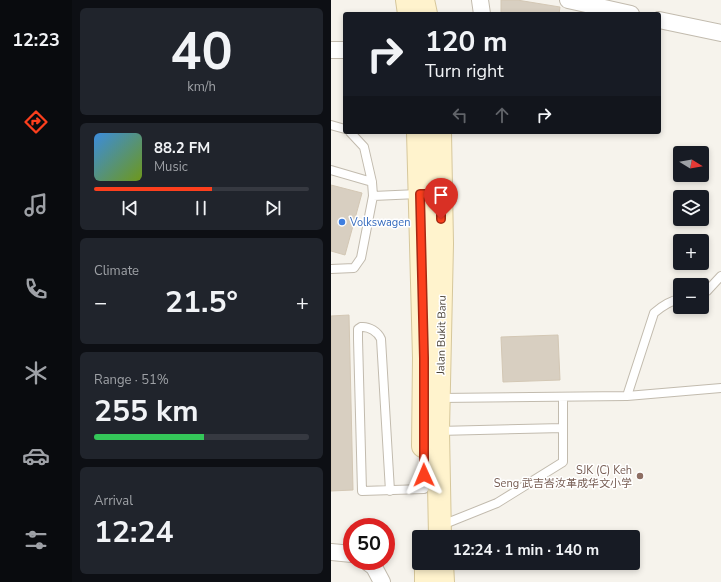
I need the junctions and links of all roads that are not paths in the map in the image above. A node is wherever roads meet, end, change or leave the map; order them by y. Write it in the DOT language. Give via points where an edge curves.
graph roads {
  1 [pos="407,0"];
  2 [pos="423,0"];
  3 [pos="480,0"];
  4 [pos="568,0"];
  5 [pos="409,12"];
  6 [pos="426,12"];
  7 [pos="482,12"];
  8 [pos="622,12"];
  9 [pos="661,20"];
  10 [pos="721,33"];
  11 [pos="331,50"];
  12 [pos="343,50"];
  13 [pos="331,125"];
  14 [pos="343,128"];
  15 [pos="352,134"];
  16 [pos="418,134"];
  17 [pos="440,134"];
  18 [pos="331,170"];
  19 [pos="373,182"];
  20 [pos="430,194"];
  21 [pos="373,196"];
  22 [pos="331,269"];
  23 [pos="721,276"];
  24 [pos="709,289"];
  25 [pos="673,300"];
  26 [pos="721,388"];
  27 [pos="627,396"];
  28 [pos="563,397"];
  29 [pos="439,398"];
  30 [pos="563,428"];
  31 [pos="438,431"];
  32 [pos="424,489"];
  33 [pos="390,491"];
  34 [pos="434,530"];
  35 [pos="435,530"];
  36 [pos="441,530"];
  37 [pos="331,552"];
  38 [pos="343,553"];
  39 [pos="376,570"];
  40 [pos="426,570"];
  41 [pos="442,570"];
  42 [pos="382,582"];
  43 [pos="426,582"];
  44 [pos="443,582"];
  1 -- 5 [label="main road"];
  2 -- 6 [label="main road"];
  3 -- 7 [label="street"];
  4 -- 8 [label="street"];
  9 -- 10 [label="street"];
  11 -- 12 [label="street"];
  13 -- 14 [label="lane"];
  15 -- 19 [label="lane" via="364,147"];
  16 -- 20 [label="main road, Jalan Bukit Baru"];
  17 -- 20 [label="main road, Jalan Bukit Baru"];
  18 -- 19 [label="lane"];
  19 -- 21 [label="lane"];
  20 -- 21 [label="lane"];
  20 -- 29 [label="main road, Jalan Bukit Baru" via="442,244"];
  20 -- 32 [label="main road, Jalan Bukit Baru" via="424,358"];
  21 -- 22 [label="lane" via="361,258 354,268"];
  23 -- 24 [label="lane"];
  25 -- 27 [label="lane" via="654,313"];
  26 -- 27 [label="lane"];
  27 -- 28 [label="lane"];
  28 -- 29 [label="lane"];
  28 -- 30 [label="lane"];
  29 -- 31 [label="main road, Jalan Bukit Baru"];
  30 -- 31 [label="lane"];
  30 -- 36 [label="lane" via="563,462 497,503"];
  31 -- 35 [label="main road, Jalan Bukit Baru"];
  32 -- 33 [label="lane"];
  32 -- 34 [label="main road, Jalan Bukit Baru"];
  33 -- 33 [label="lane" via="363,491 358,330 367,326 381,339"];
  37 -- 38 [label="street"];
  39 -- 42 [label="street"];
  40 -- 43 [label="main road"];
  41 -- 44 [label="main road"];
}
